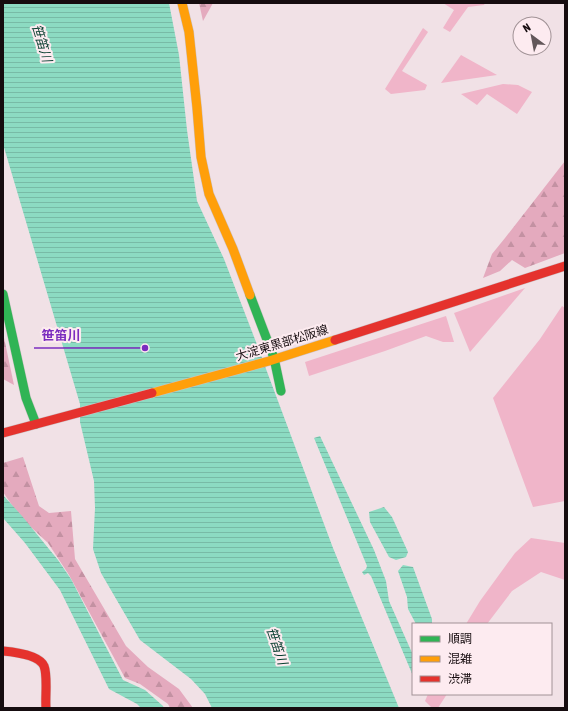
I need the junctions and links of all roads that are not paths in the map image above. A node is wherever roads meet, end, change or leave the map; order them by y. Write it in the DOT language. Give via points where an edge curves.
graph roads {
  1 [pos="182,3"];
  2 [pos="565,266"];
  3 [pos="3,294"];
  4 [pos="271,359"];
  5 [pos="282,391"];
  6 [pos="36,424"];
  7 [pos="3,433"];
  8 [pos="3,652"];
  9 [pos="46,708"];
  1 -- 4 [label="street" via="189,32 201,157 210,194 233,249"];
  2 -- 4 [label="street, 大淀東黒部松阪線"];
  3 -- 6 [label="street" via="26,398"];
  4 -- 5 [label="street"];
  4 -- 6 [label="street, 大淀東黒部松阪線"];
  6 -- 7 [label="street, 大淀東黒部松阪線"];
  8 -- 9 [label="street" via="14,652 39,660 44,666"];
}
